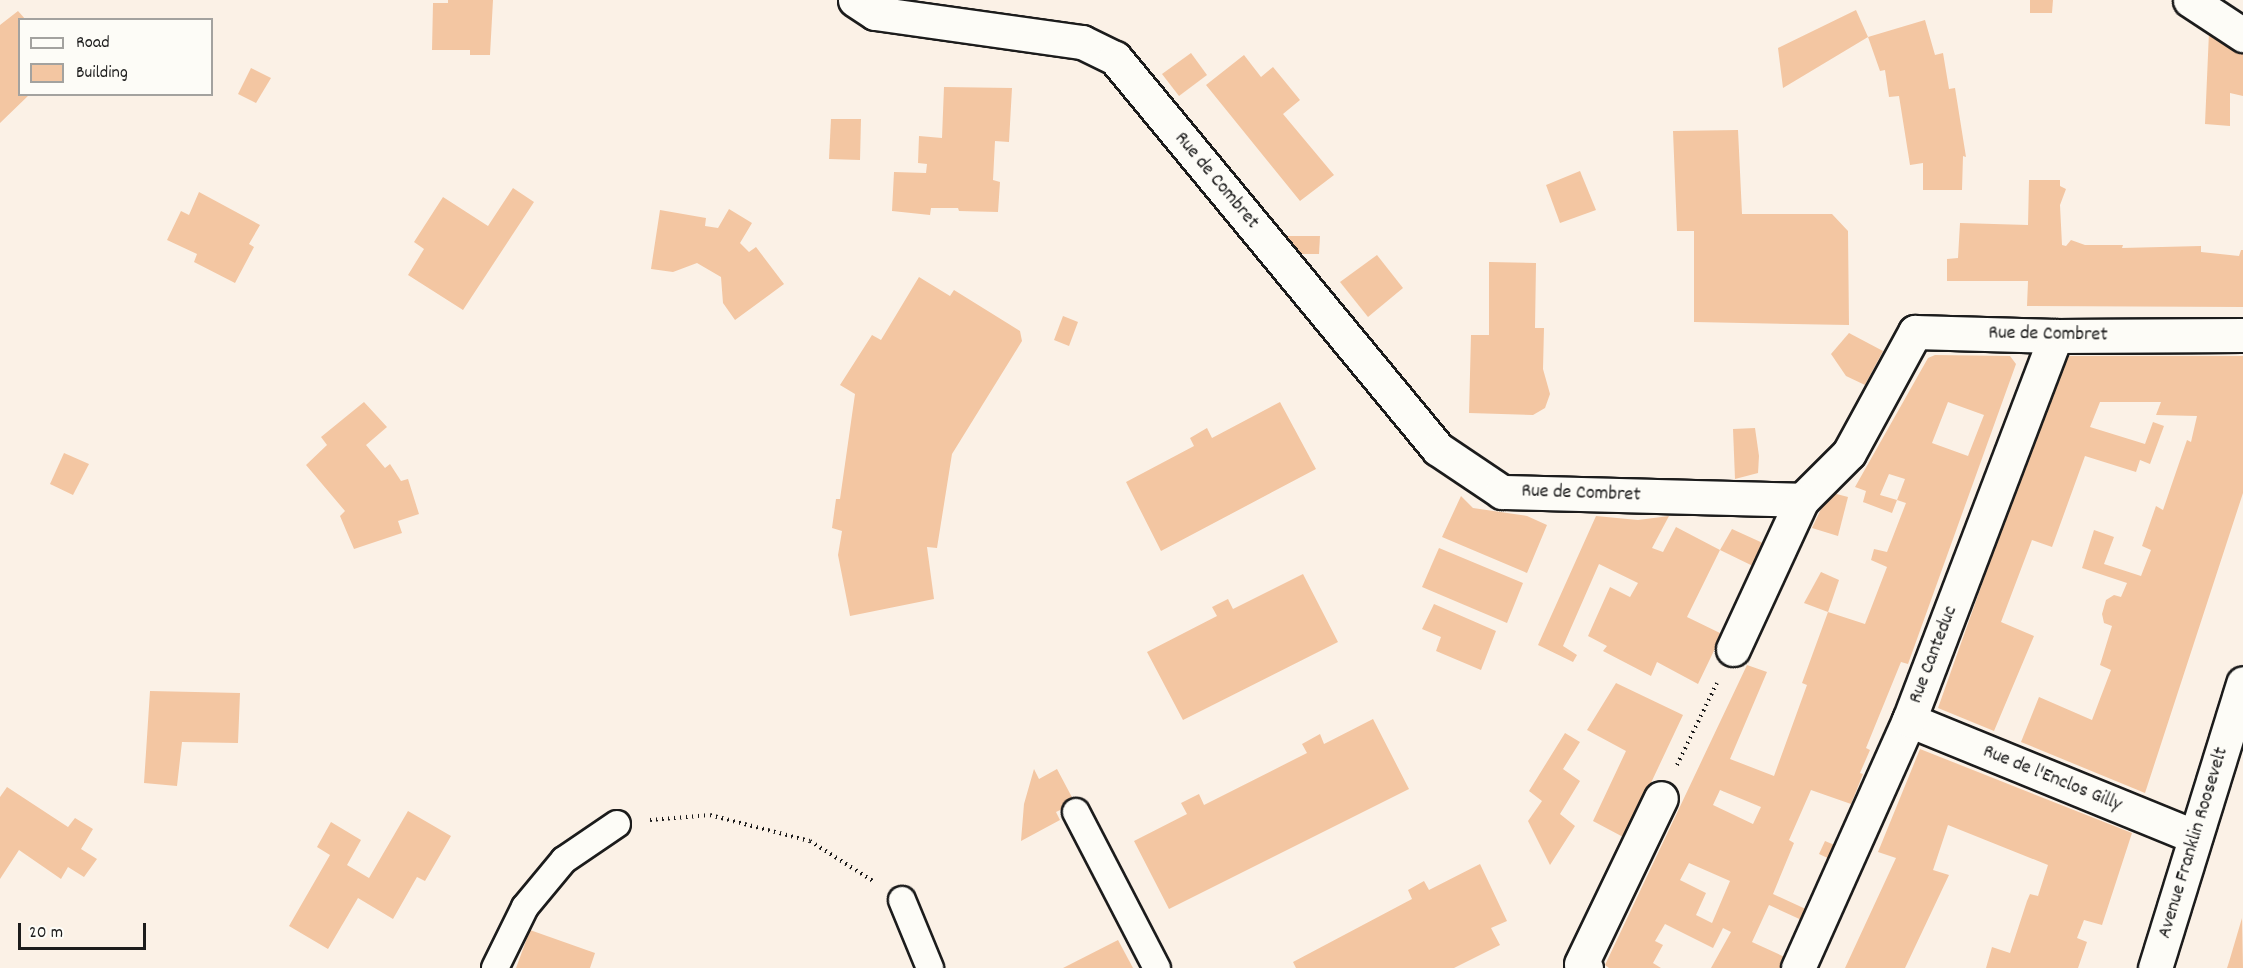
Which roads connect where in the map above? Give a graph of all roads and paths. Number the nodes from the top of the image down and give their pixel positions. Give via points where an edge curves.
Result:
1 (855, 0) edge
2 (2190, 0) edge
3 (2243, 35) edge
4 (2243, 335) edge
5 (2056, 336) junction
6 (1802, 500) junction
7 (1733, 649) joint
8 (2243, 683) edge
9 (1910, 720) junction
10 (1661, 798) joint
11 (1076, 812) dead end
12 (617, 824) joint
13 (2195, 837) junction
14 (902, 900) joint
15 (495, 968) edge
16 (930, 968) edge
17 (1157, 968) edge
18 (1586, 968) edge
19 (1798, 968) edge
20 (2155, 968) edge

1 - 6 street, Rue de Combret via 875,13 1082,42 1114,58 1438,449 1502,492
2 - 3 street
4 - 5 street, Rue de Combret
5 - 6 street, Rue de Combret via 1915,332 1849,453
5 - 9 street, Rue Canteduc
6 - 7 street
7 - 10 path
8 - 13 street, Avenue Franklin Roosevelt
9 - 13 street, Rue de l'Enclos Gilly
9 - 19 street, Rue Canteduc
10 - 18 street via 1581,964
11 - 17 lane
12 - 14 path via 710,815 810,841
12 - 15 lane via 564,860 525,907
13 - 20 street, Avenue Franklin Roosevelt
14 - 16 lane

